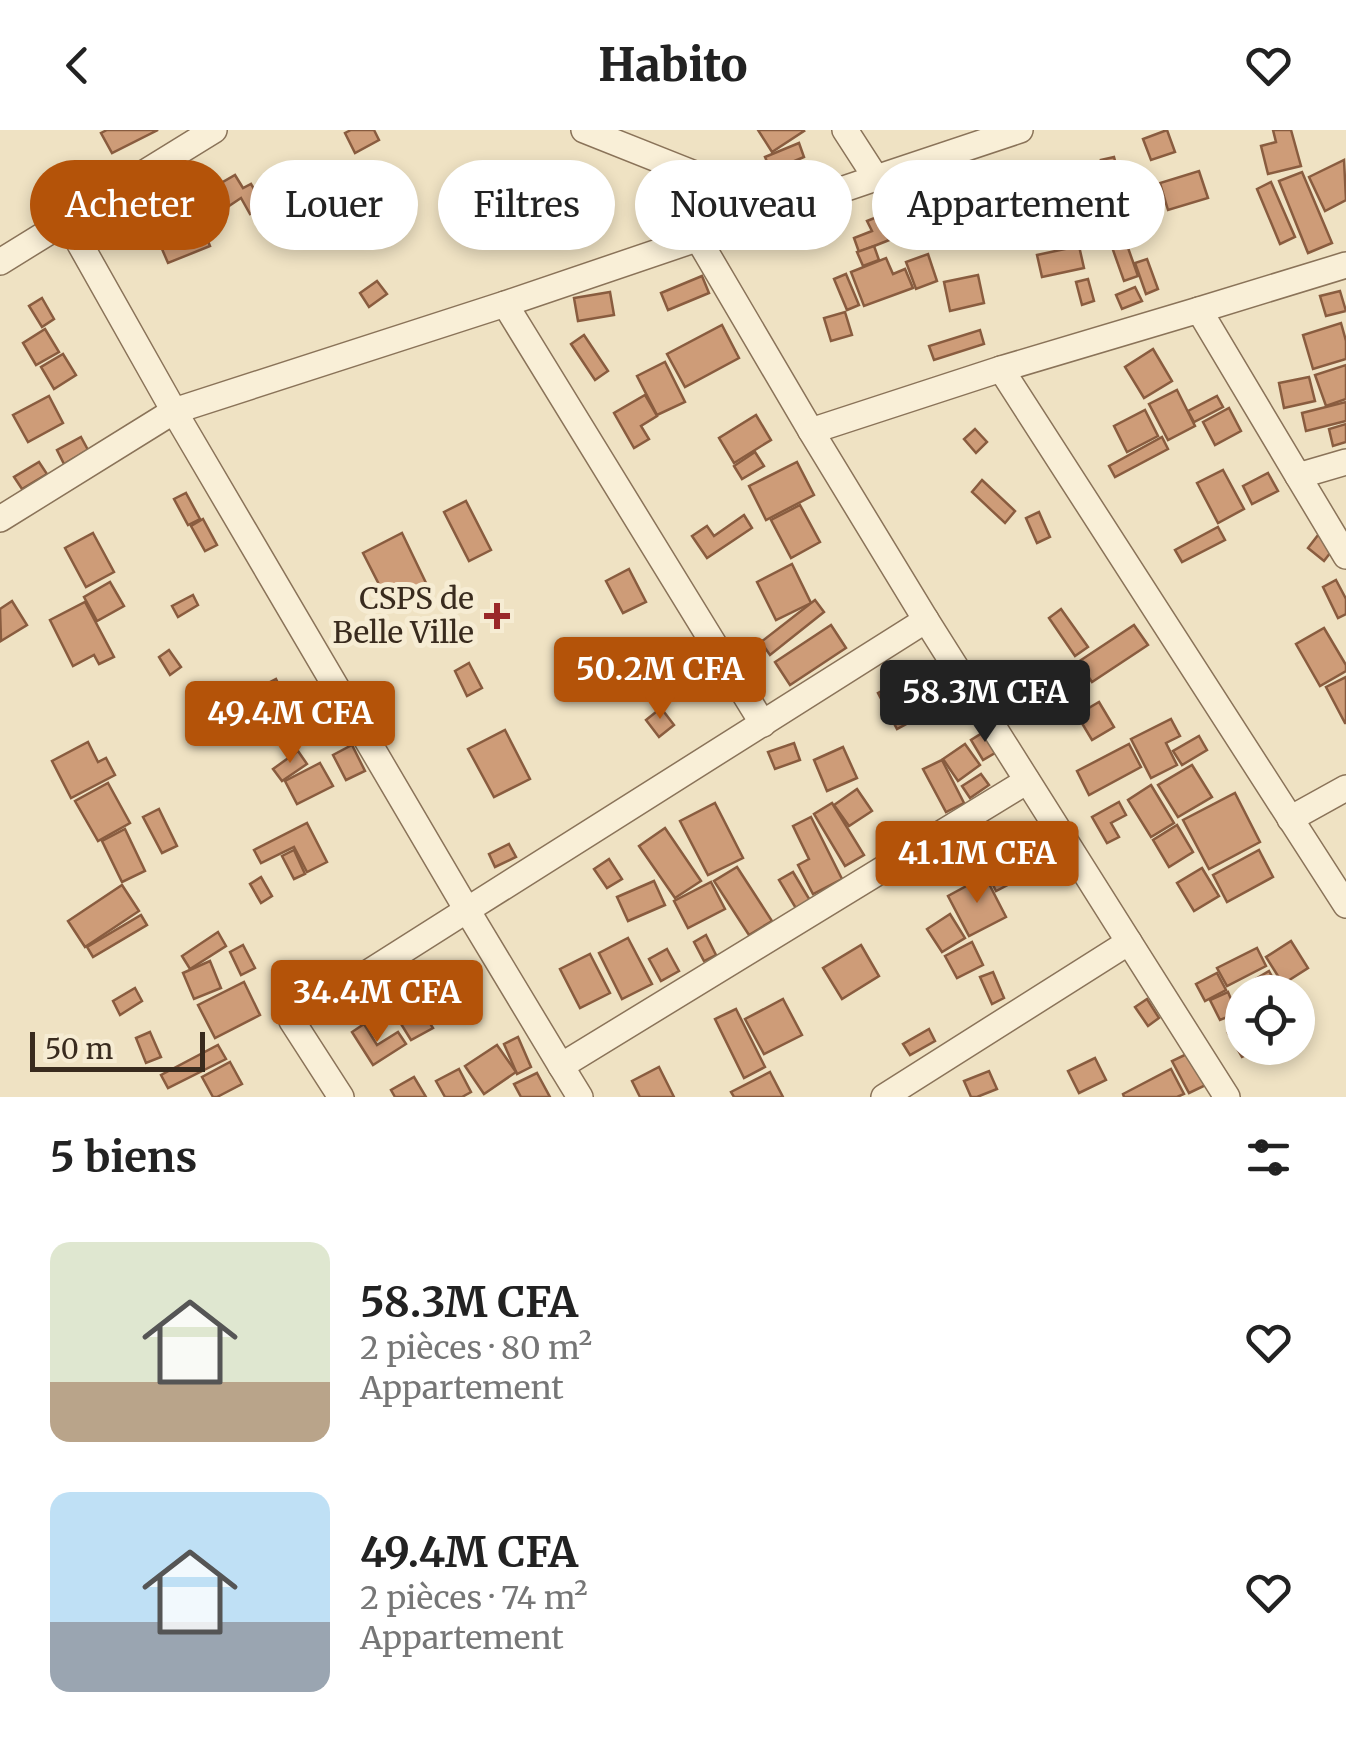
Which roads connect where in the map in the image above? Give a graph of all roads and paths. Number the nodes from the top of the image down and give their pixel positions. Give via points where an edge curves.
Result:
1 (214, 130) edge
2 (584, 130) edge
3 (845, 130) edge
4 (1020, 130) edge
5 (166, 160) edge
6 (659, 160) edge
7 (930, 160) edge
8 (872, 172) edge
9 (30, 244) edge
10 (83, 250) edge
11 (660, 250) edge
12 (705, 250) edge
13 (0, 262) edge
14 (1346, 265) edge
15 (505, 304) junction
16 (1199, 310) junction
17 (1001, 370) junction
18 (174, 411) junction
19 (811, 431) junction
20 (1346, 462) edge
21 (1298, 476) junction
22 (0, 519) edge
23 (1346, 556) edge
24 (926, 620) junction
25 (762, 724) junction
26 (1027, 781) junction
27 (1346, 788) edge
28 (1290, 819) junction
29 (1346, 905) edge
30 (466, 910) junction
31 (1129, 942) junction
32 (561, 1066) junction
33 (341, 1097) edge
34 (580, 1097) edge
35 (884, 1097) edge
36 (1226, 1097) edge

1 - 5 street
2 - 6 street
3 - 8 street
4 - 7 street
9 - 13 street
10 - 18 street
11 - 15 street
12 - 19 street
14 - 16 street
15 - 18 street
15 - 25 street
16 - 17 street
16 - 21 street
17 - 19 street
17 - 28 street
18 - 22 street
18 - 30 street
19 - 24 street
20 - 21 street
21 - 23 street
24 - 25 street
24 - 26 street
25 - 30 street
26 - 31 street
26 - 32 street
27 - 28 street
28 - 29 street
30 - 32 street
30 - 33 street via 292,1021
31 - 35 street
31 - 36 street
32 - 34 street

